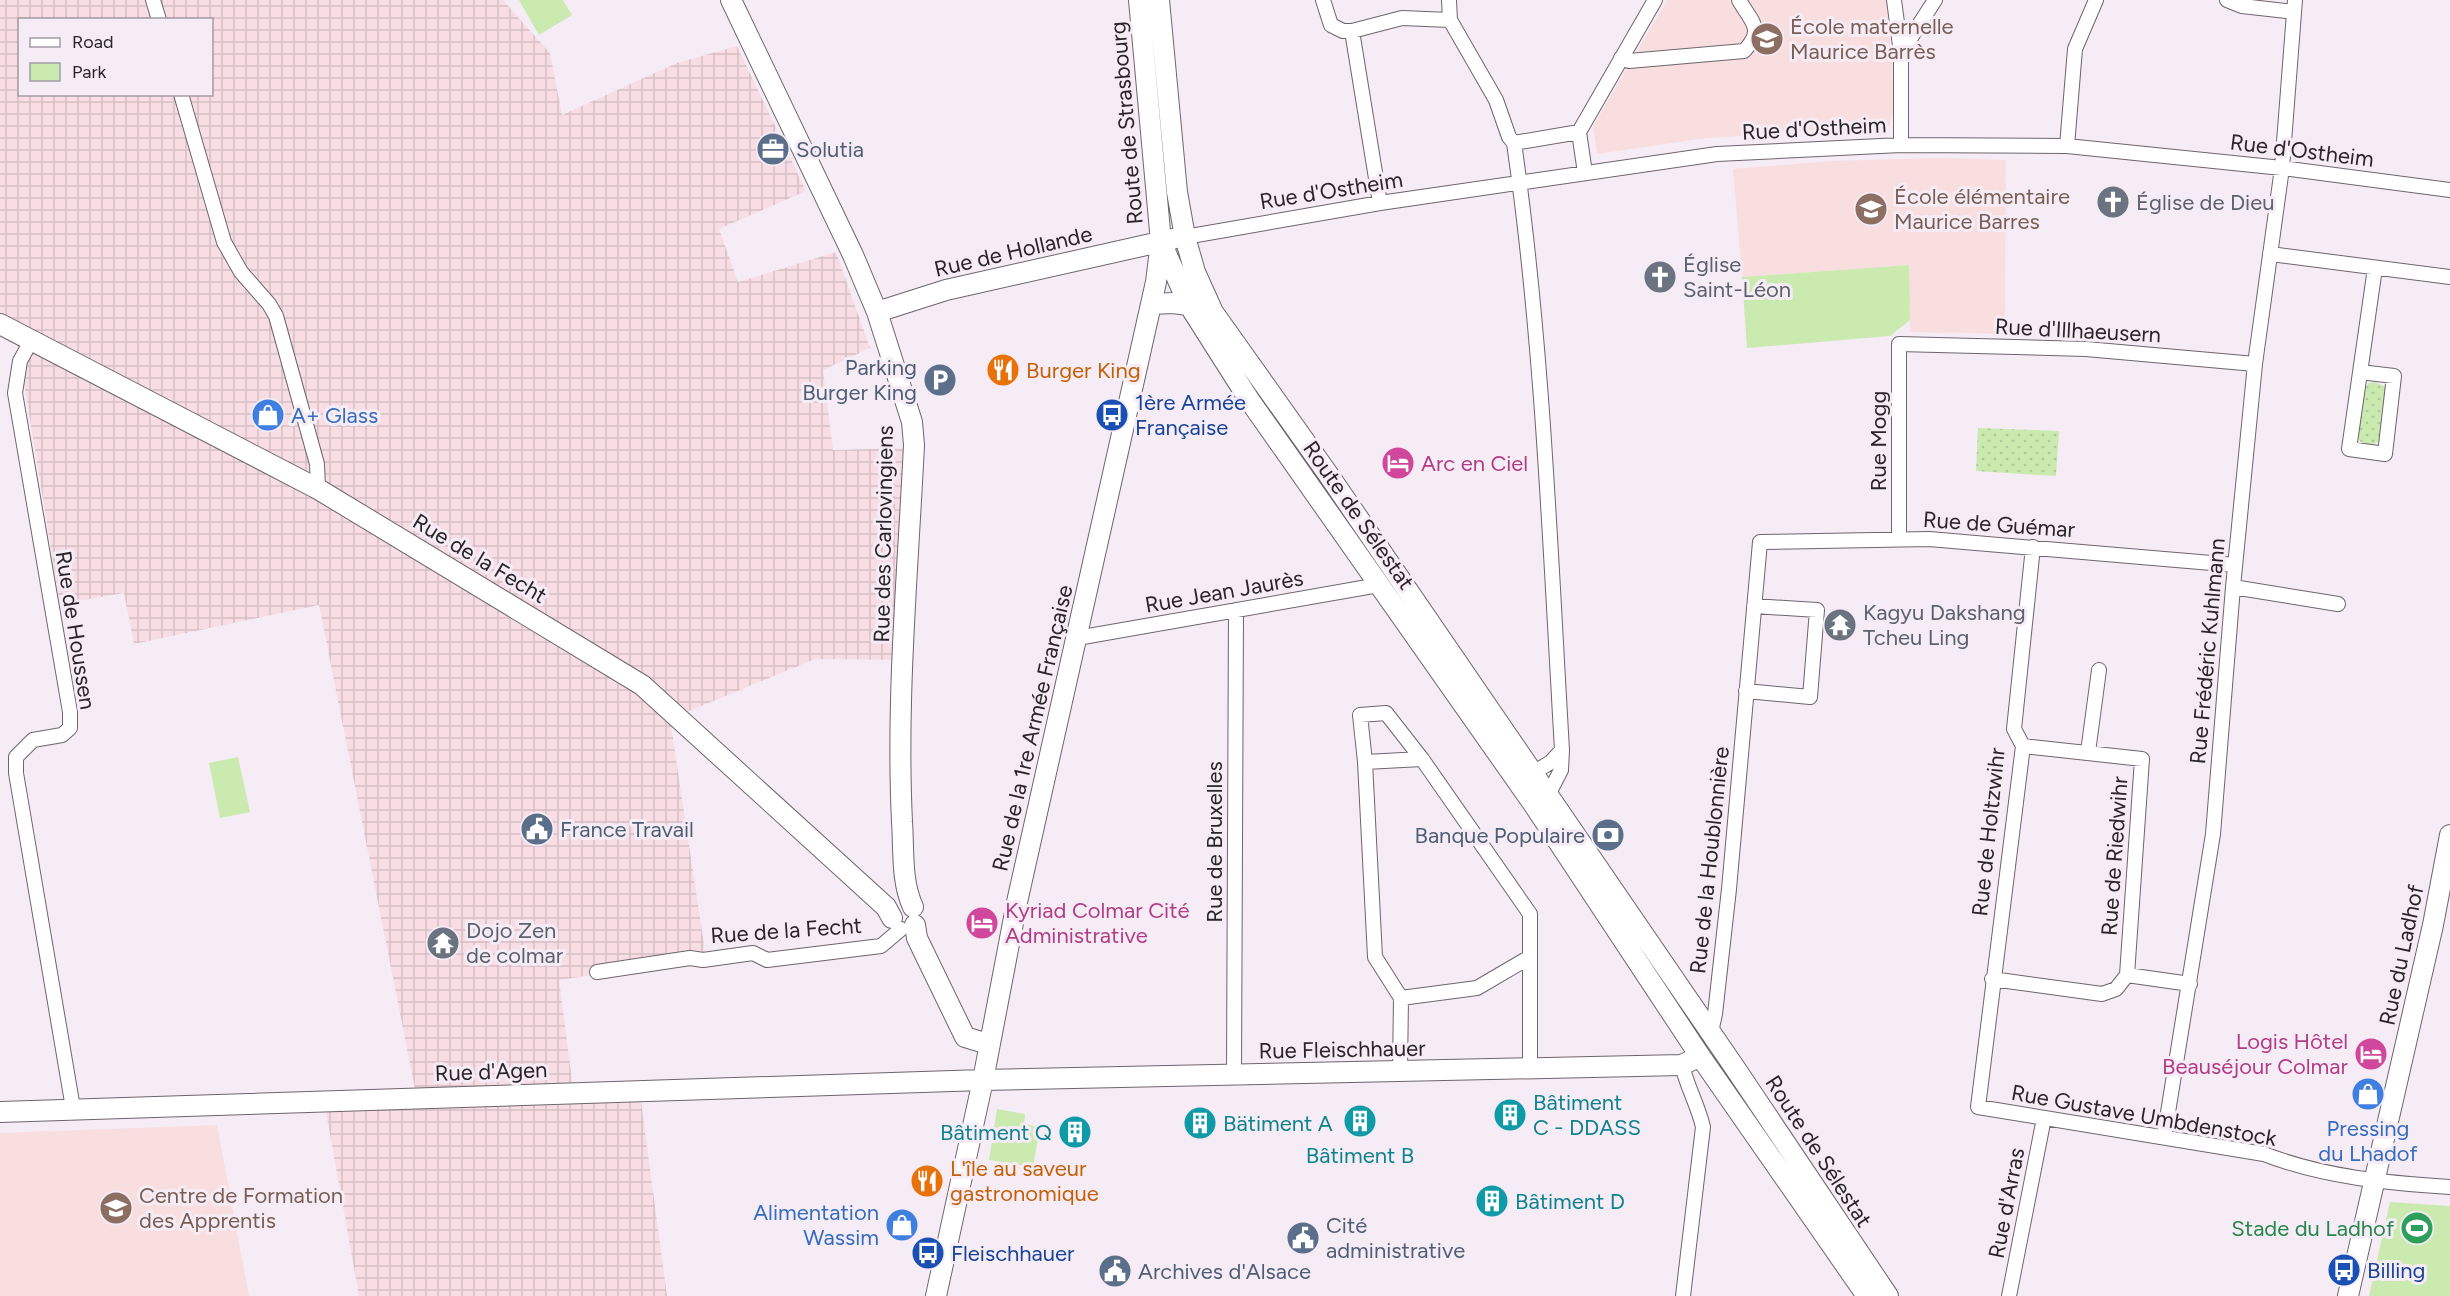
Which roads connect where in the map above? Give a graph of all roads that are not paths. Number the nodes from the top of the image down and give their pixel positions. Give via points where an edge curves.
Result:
1 (153, 0) edge
2 (730, 0) edge
3 (1139, 0) edge
4 (1159, 0) edge
5 (1323, 0) edge
6 (1449, 0) edge
7 (1655, 0) edge
8 (1739, 0) edge
9 (1894, 0) edge
10 (1935, 0) edge
11 (2096, 0) edge
12 (2227, 0) edge
13 (2295, 6) edge
14 (158, 18) edge
15 (1450, 20) junction
16 (1352, 31) junction
17 (1900, 53) junction
18 (1621, 58) junction
19 (182, 96) edge
20 (1579, 132) junction
21 (1514, 143) junction
22 (1901, 145) junction
23 (2067, 146) junction
24 (2282, 168) junction
25 (1585, 173) junction
26 (1520, 183) junction
27 (2450, 190) edge
28 (1380, 203) junction
29 (1185, 237) junction
30 (1161, 242) junction
31 (2270, 254) junction
32 (2376, 268) junction
33 (2450, 277) edge
34 (1151, 304) junction
35 (1190, 305) junction
36 (877, 312) junction
37 (0, 324) edge
38 (32, 341) junction
39 (1899, 344) joint
40 (2255, 364) junction
41 (2360, 372) junction
42 (318, 489) junction
43 (1899, 538) junction
44 (1760, 542) joint
45 (2033, 547) junction
46 (2235, 565) junction
47 (1379, 585) junction
48 (2233, 587) junction
49 (2338, 604) dead end
50 (1754, 606) junction
51 (1236, 610) junction
52 (1077, 638) junction
53 (2099, 670) dead end
54 (1746, 691) junction
55 (2023, 746) junction
56 (1562, 750) junction
57 (2088, 752) junction
58 (1422, 759) junction
59 (1365, 762) junction
60 (1533, 773) junction
61 (1541, 800) junction
62 (2450, 835) edge
63 (903, 916) junction
64 (1530, 957) junction
65 (597, 972) dead end
66 (2127, 975) junction
67 (1992, 979) junction
68 (2190, 984) junction
69 (1401, 998) junction
70 (1711, 1032) junction
71 (988, 1044) junction
72 (1700, 1056) junction
73 (1682, 1065) junction
74 (1530, 1069) junction
75 (1400, 1071) junction
76 (1234, 1075) junction
77 (983, 1080) junction
78 (1978, 1107) joint
79 (73, 1108) junction
80 (0, 1112) edge
81 (2044, 1118) junction
82 (2164, 1137) junction
83 (2373, 1180) junction
84 (2450, 1187) edge
85 (936, 1296) edge
86 (1683, 1296) edge
87 (1868, 1296) edge
88 (1888, 1296) edge
89 (2009, 1296) edge
90 (2348, 1296) edge

1 - 14 street
2 - 36 main road, Rue des Carlovingiens
3 - 30 main road, Route de Strasbourg
4 - 29 main road, Route de Strasbourg via 1177,192
5 - 16 street via 1331,25
6 - 15 street
7 - 18 street
8 - 18 street via 1756,28 1754,40 1744,51 1629,61
9 - 17 street
10 - 17 street
11 - 23 street via 2075,48
12 - 13 street via 2242,6
13 - 24 street, Rue Frédéric Kuhlmann
15 - 16 street via 1402,18
15 - 21 street via 1496,100
16 - 28 street
17 - 22 street
18 - 20 street
19 - 42 street via 224,242 276,316 316,464
20 - 21 street
20 - 25 street
21 - 26 street
22 - 23 street, Rue d'Ostheim
22 - 25 street, Rue d'Ostheim via 1717,154
23 - 24 street, Rue d'Ostheim
24 - 27 street, Rue d'Ostheim
24 - 31 street, Rue Frédéric Kuhlmann
25 - 26 street, Rue d'Ostheim
26 - 28 street, Rue d'Ostheim
26 - 56 street via 1545,454
28 - 29 street, Rue d'Ostheim
29 - 30 main road, Rue de Hollande
29 - 60 main road, Route de Sélestat via 1213,312
30 - 34 main road, Rue de la 1re Armée Française
30 - 35 main road, Route de Sélestat
30 - 36 main road, Rue de Hollande via 946,290
31 - 32 street
31 - 40 street, Rue Frédéric Kuhlmann
32 - 33 street
32 - 41 street
34 - 35 main road
34 - 52 main road, Rue de la 1re Armée Française
35 - 47 main road, Route de Sélestat via 1250,401
36 - 63 main road, Rue des Carlovingiens via 912,422 914,445 902,710
37 - 38 main road, Rue de la Fecht
38 - 42 main road, Rue de la Fecht
38 - 79 street, Rue de Houssen via 20,361 15,393 70,728 62,735 33,740 16,757 16,773
39 - 40 street, Rue d'Illhaeusern via 2078,348
39 - 43 street, Rue Mogg
40 - 46 street, Rue Frédéric Kuhlmann
41 - 41 street via 2349,449 2385,454 2394,376
42 - 63 main road, Rue de la Fecht via 642,685
43 - 44 street, Rue de Guémar
43 - 45 street, Rue de Guémar
44 - 50 street, Rue de la Houblonnière
45 - 46 street, Rue de Guémar
45 - 55 street, Rue de Holtzwihr via 2014,729
46 - 48 street, Rue Frédéric Kuhlmann
47 - 51 street, Rue Jean Jaurès
47 - 61 main road, Route de Sélestat
48 - 49 street
48 - 68 street, Rue Frédéric Kuhlmann via 2213,834
50 - 54 street, Rue de la Houblonnière
50 - 54 street via 1817,610 1810,697
51 - 52 street, Rue Jean Jaurès
51 - 76 street, Rue de Bruxelles
52 - 71 main road, Rue de la 1re Armée Française
53 - 57 street, Rue de Riedwihr
54 - 70 street, Rue de la Houblonnière via 1729,889
55 - 57 street, Rue de Riedwihr
55 - 67 street, Rue de Holtzwihr
56 - 60 street
56 - 61 street via 1561,770
57 - 66 street, Rue de Riedwihr via 2142,759
58 - 59 street
58 - 59 street via 1386,713 1360,715
58 - 64 street via 1530,914
59 - 69 street via 1375,957
60 - 61 main road, Route de Sélestat
61 - 70 main road, Route de Sélestat
61 - 72 main road, Route de Sélestat
62 - 83 main road, Rue du Ladhof via 2433,925
63 - 65 street, Rue de la Fecht via 880,946 767,960 753,953 703,960 690,958
63 - 71 main road, Rue de la Fecht via 965,1037
64 - 69 street via 1477,988
64 - 74 street
66 - 67 street via 2116,989 2102,994
66 - 68 street
67 - 78 street, Rue de Holtzwihr
68 - 82 street, Rue Frédéric Kuhlmann
69 - 75 street
70 - 72 main road
70 - 88 main road, Route de Sélestat
71 - 77 main road, Rue de la 1re Armée Française
72 - 73 main road, Rue Fleischhauer
72 - 87 main road, Route de Sélestat
73 - 74 main road, Rue Fleischhauer
73 - 86 street via 1702,1127
74 - 75 main road, Rue Fleischhauer
75 - 76 main road, Rue Fleischhauer
76 - 77 main road, Rue Fleischhauer
77 - 79 main road, Rue d'Agen
77 - 85 main road, Rue de la 1re Armée Française
78 - 81 street, Rue Gustave Umbdenstock
79 - 80 main road, Rue d'Agen
81 - 82 street, Rue Gustave Umbdenstock
81 - 89 street, Rue d'Arras
82 - 83 street, Rue Gustave Umbdenstock via 2264,1154 2293,1165
83 - 84 street, Rue Gustave Umbdenstock
83 - 90 main road, Rue du Ladhof

